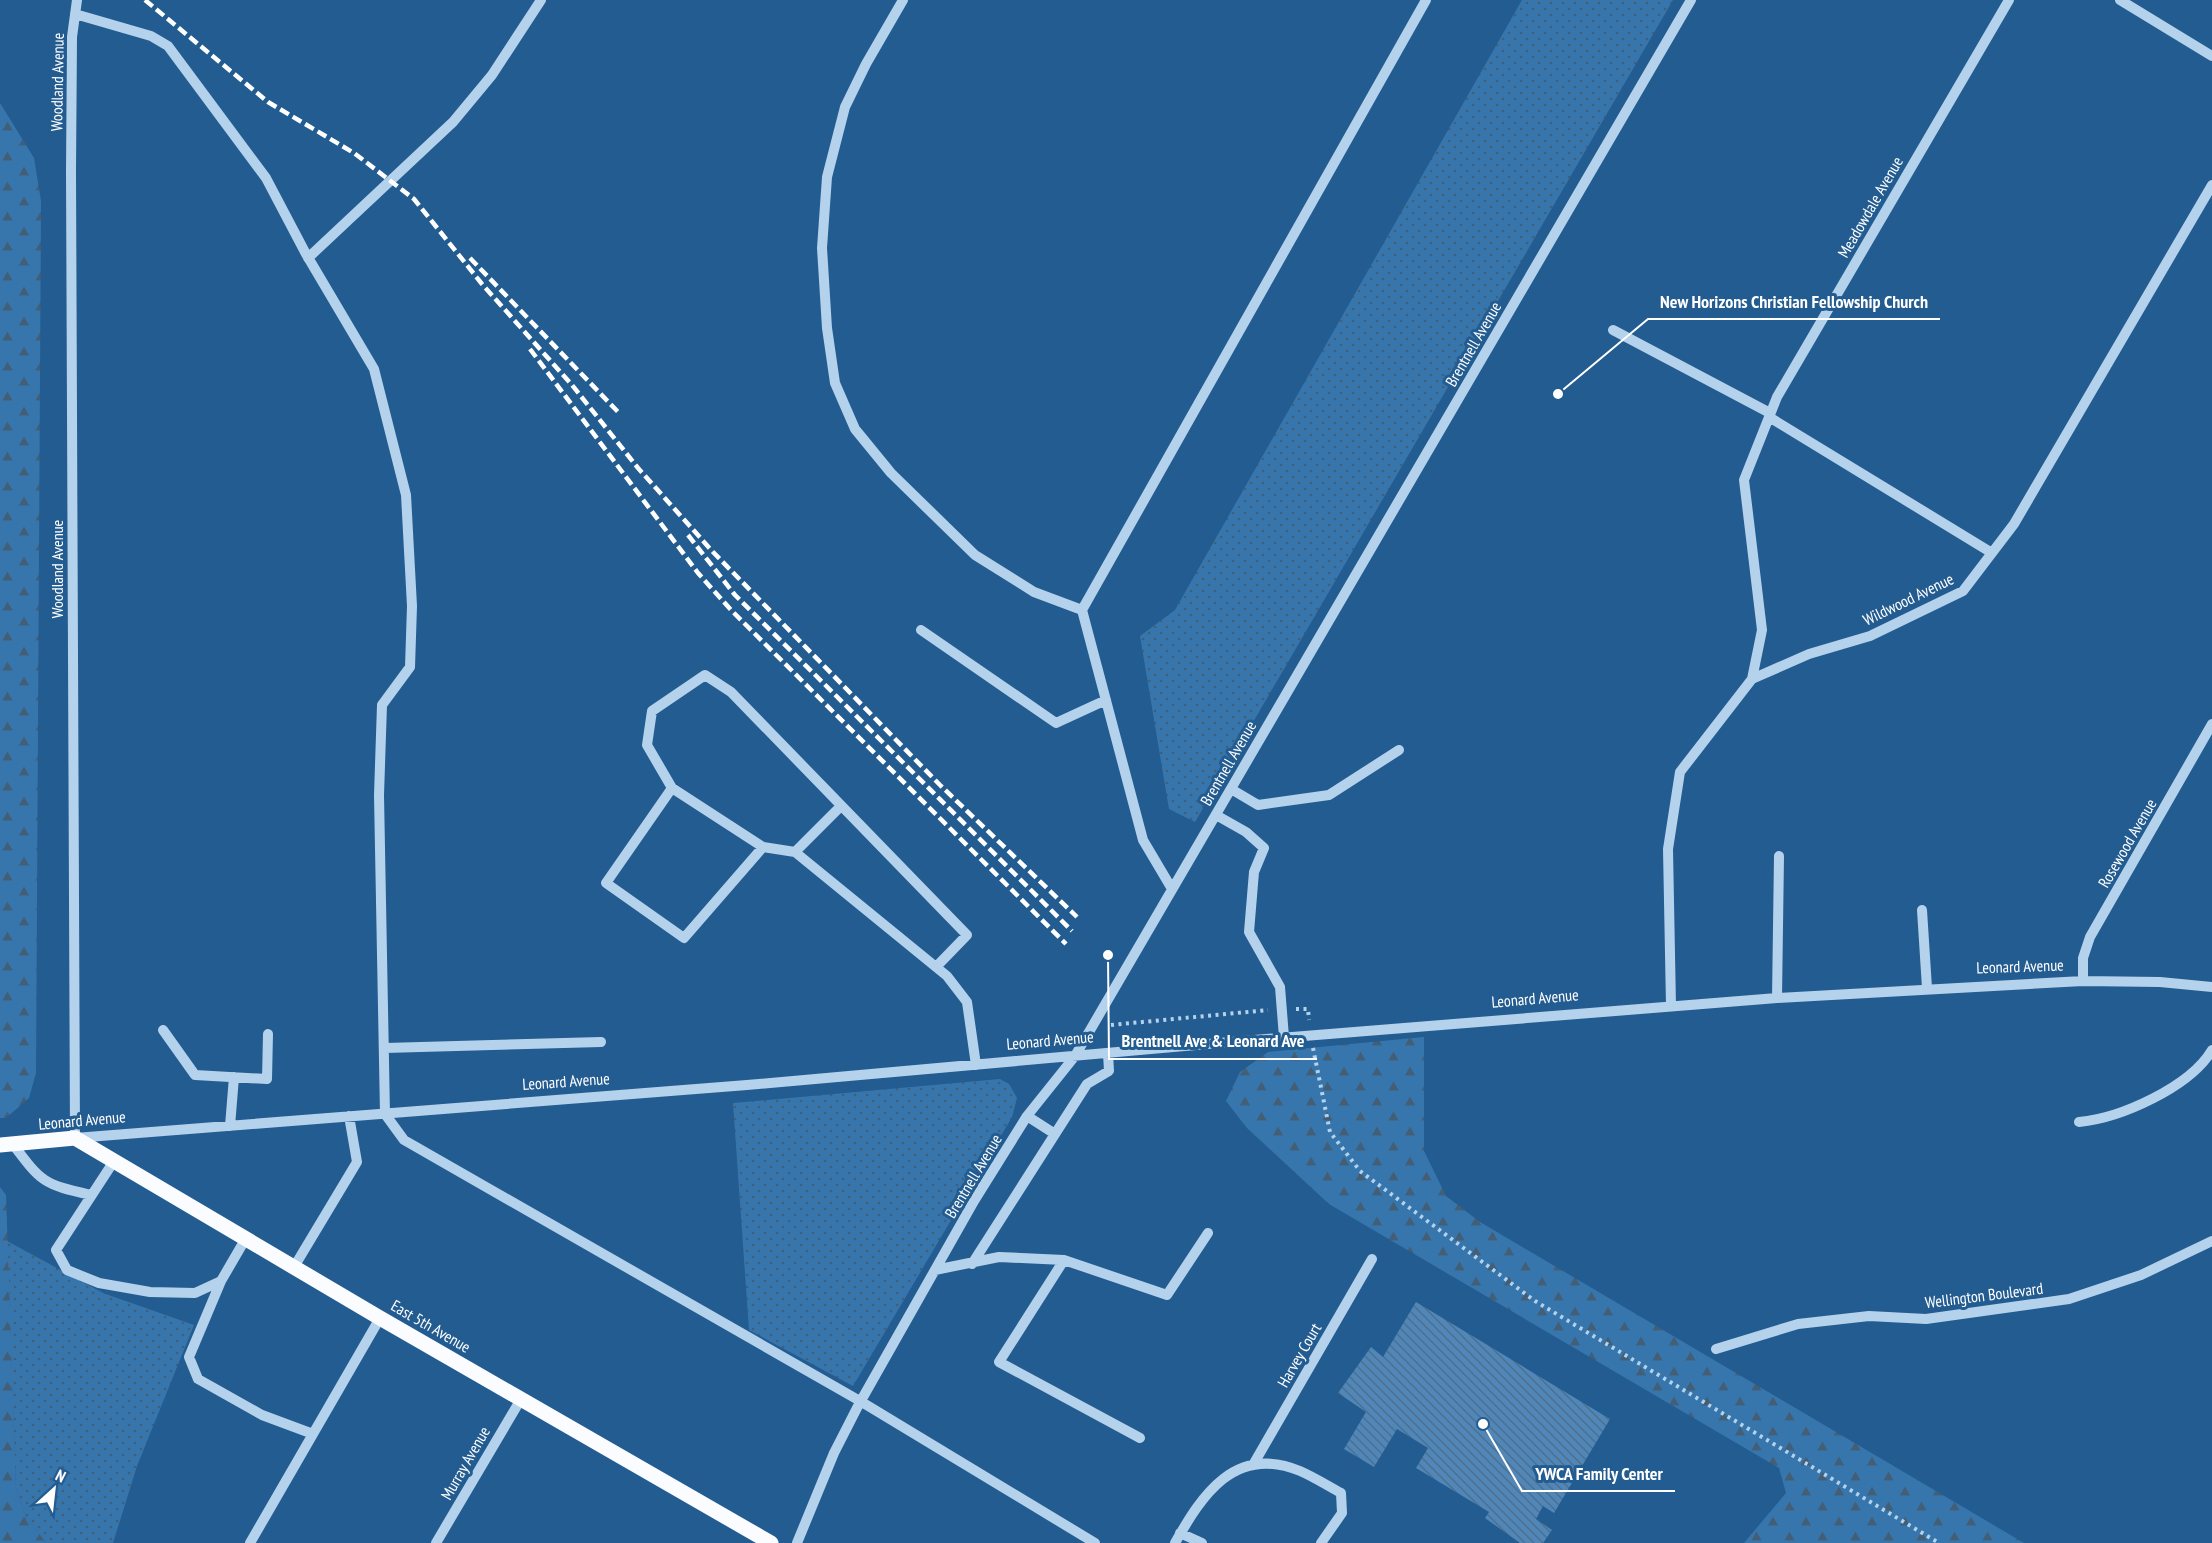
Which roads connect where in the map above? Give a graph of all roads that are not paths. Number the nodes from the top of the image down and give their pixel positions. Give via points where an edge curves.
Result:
1 (77, 0) edge
2 (541, 0) edge
3 (903, 0) edge
4 (1426, 0) edge
5 (1691, 0) edge
6 (2009, 0) edge
7 (2120, 0) edge
8 (75, 14) junction
9 (2212, 56) edge
10 (2212, 185) edge
11 (308, 258) junction
12 (1613, 330) dead end
13 (1769, 415) junction
14 (1992, 553) junction
15 (1082, 610) junction
16 (921, 630) dead end
17 (1752, 679) junction
18 (1106, 700) junction
19 (2212, 724) edge
20 (1399, 750) dead end
21 (672, 788) junction
22 (1231, 789) junction
23 (841, 806) junction
24 (1216, 815) junction
25 (763, 847) junction
26 (795, 852) junction
27 (1779, 856) dead end
28 (1172, 889) junction
29 (1922, 910) dead end
30 (936, 967) junction
31 (2083, 981) junction
32 (2212, 987) edge
33 (1927, 988) junction
34 (1777, 998) junction
35 (1671, 1006) junction
36 (163, 1030) dead end
37 (268, 1034) dead end
38 (1284, 1037) junction
39 (600, 1042) dead end
40 (385, 1048) junction
41 (2212, 1050) edge
42 (1108, 1053) junction
43 (1075, 1056) junction
44 (976, 1065) junction
45 (234, 1077) junction
46 (385, 1114) junction
47 (349, 1116) junction
48 (1027, 1116) junction
49 (2079, 1122) dead end
50 (230, 1126) junction
51 (1054, 1134) junction
52 (75, 1138) junction
53 (6, 1144) edge
54 (114, 1161) junction
55 (91, 1195) junction
56 (1208, 1233) dead end
57 (246, 1238) junction
58 (2212, 1241) edge
59 (1372, 1259) dead end
60 (1064, 1260) junction
61 (972, 1264) junction
62 (294, 1267) junction
63 (935, 1270) junction
64 (221, 1281) junction
65 (380, 1318) junction
66 (1716, 1348) dead end
67 (521, 1399) junction
68 (860, 1401) junction
69 (313, 1434) junction
70 (1140, 1438) dead end
71 (1253, 1465) junction
72 (1180, 1533) junction
73 (250, 1543) edge
74 (436, 1543) edge
75 (771, 1543) edge
76 (797, 1543) edge
77 (1095, 1543) edge
78 (1174, 1543) edge
79 (1202, 1543) edge
80 (1320, 1543) edge

1 - 8 street, Woodland Avenue
2 - 11 street via 492,75 453,122
3 - 15 street via 845,107 827,177 822,248 835,383 855,429 891,473 975,555 1034,592
4 - 15 street
5 - 22 street, Brentnell Avenue
6 - 13 street, Meadowdale Avenue
7 - 9 street
8 - 11 street via 151,36 168,46 266,178
8 - 52 street, Woodland Avenue via 71,171
10 - 14 street, Wildwood Avenue via 2014,524
11 - 40 street via 374,369 406,495 412,606 410,667 382,705 381,717
12 - 13 street
13 - 14 street
13 - 17 street, Meadowdale Avenue via 1744,480 1762,630
14 - 17 street, Wildwood Avenue via 1963,591 1870,636 1809,654
15 - 18 street
16 - 18 street via 1056,723
17 - 35 street, Wildwood Avenue via 1680,772 1668,849
18 - 28 street via 1143,840
19 - 31 street, Rosewood Avenue via 2090,937 2083,958
20 - 22 street via 1329,795 1258,805
21 - 23 street via 647,745 652,711 705,675 731,692
21 - 25 street
21 - 25 street via 606,884 684,939
22 - 24 street, Brentnell Avenue
23 - 26 street
23 - 30 street via 967,935
24 - 28 street, Brentnell Avenue
24 - 38 street via 1264,848 1254,873 1249,932 1280,987
25 - 26 street
26 - 30 street
27 - 34 street
28 - 43 street, Brentnell Avenue
29 - 33 street
30 - 44 street via 967,1002
31 - 32 street, Leonard Avenue
31 - 33 street, Leonard Avenue
33 - 34 street, Leonard Avenue
34 - 35 street, Leonard Avenue
35 - 38 street, Leonard Avenue
36 - 45 street via 195,1075
37 - 45 street via 267,1079
38 - 42 street, Leonard Avenue
39 - 40 street
40 - 46 street
41 - 49 street via 2187,1079 2164,1093 2105,1118
42 - 43 street, Leonard Avenue
42 - 51 street via 1109,1071 1087,1084
43 - 44 street, Leonard Avenue
43 - 48 street, Brentnell Avenue
44 - 46 street, Leonard Avenue
45 - 50 street
46 - 47 street, Leonard Avenue
46 - 68 street via 404,1140
47 - 50 street, Leonard Avenue
47 - 62 street via 357,1162
48 - 51 street
48 - 63 street, Brentnell Avenue
50 - 52 street, Leonard Avenue
51 - 61 street
52 - 53 main road, Leonard Avenue
52 - 54 main road, East 5th Avenue
53 - 55 street via 37,1176 55,1186
54 - 55 street
54 - 57 main road, East 5th Avenue
55 - 64 street via 56,1250 67,1270 99,1283 150,1292 195,1293
56 - 60 street via 1167,1295
57 - 62 main road, East 5th Avenue
57 - 64 street
58 - 66 street, Wellington Boulevard via 2141,1275 2069,1299 1926,1319 1869,1316 1798,1324
59 - 71 street, Harvey Court
60 - 61 street via 999,1257
60 - 70 street via 999,1362
61 - 63 street
62 - 65 main road, East 5th Avenue
63 - 68 street, Brentnell Avenue
64 - 69 street via 189,1357 198,1379 262,1415
65 - 67 main road, East 5th Avenue
65 - 69 street
67 - 74 street, Murray Avenue
67 - 75 main road, East 5th Avenue
68 - 76 street, Brentnell Avenue
68 - 77 street
69 - 73 street
71 - 72 street via 1221,1479 1197,1503
71 - 80 street via 1299,1471 1341,1493 1342,1513
72 - 78 street
72 - 79 street

